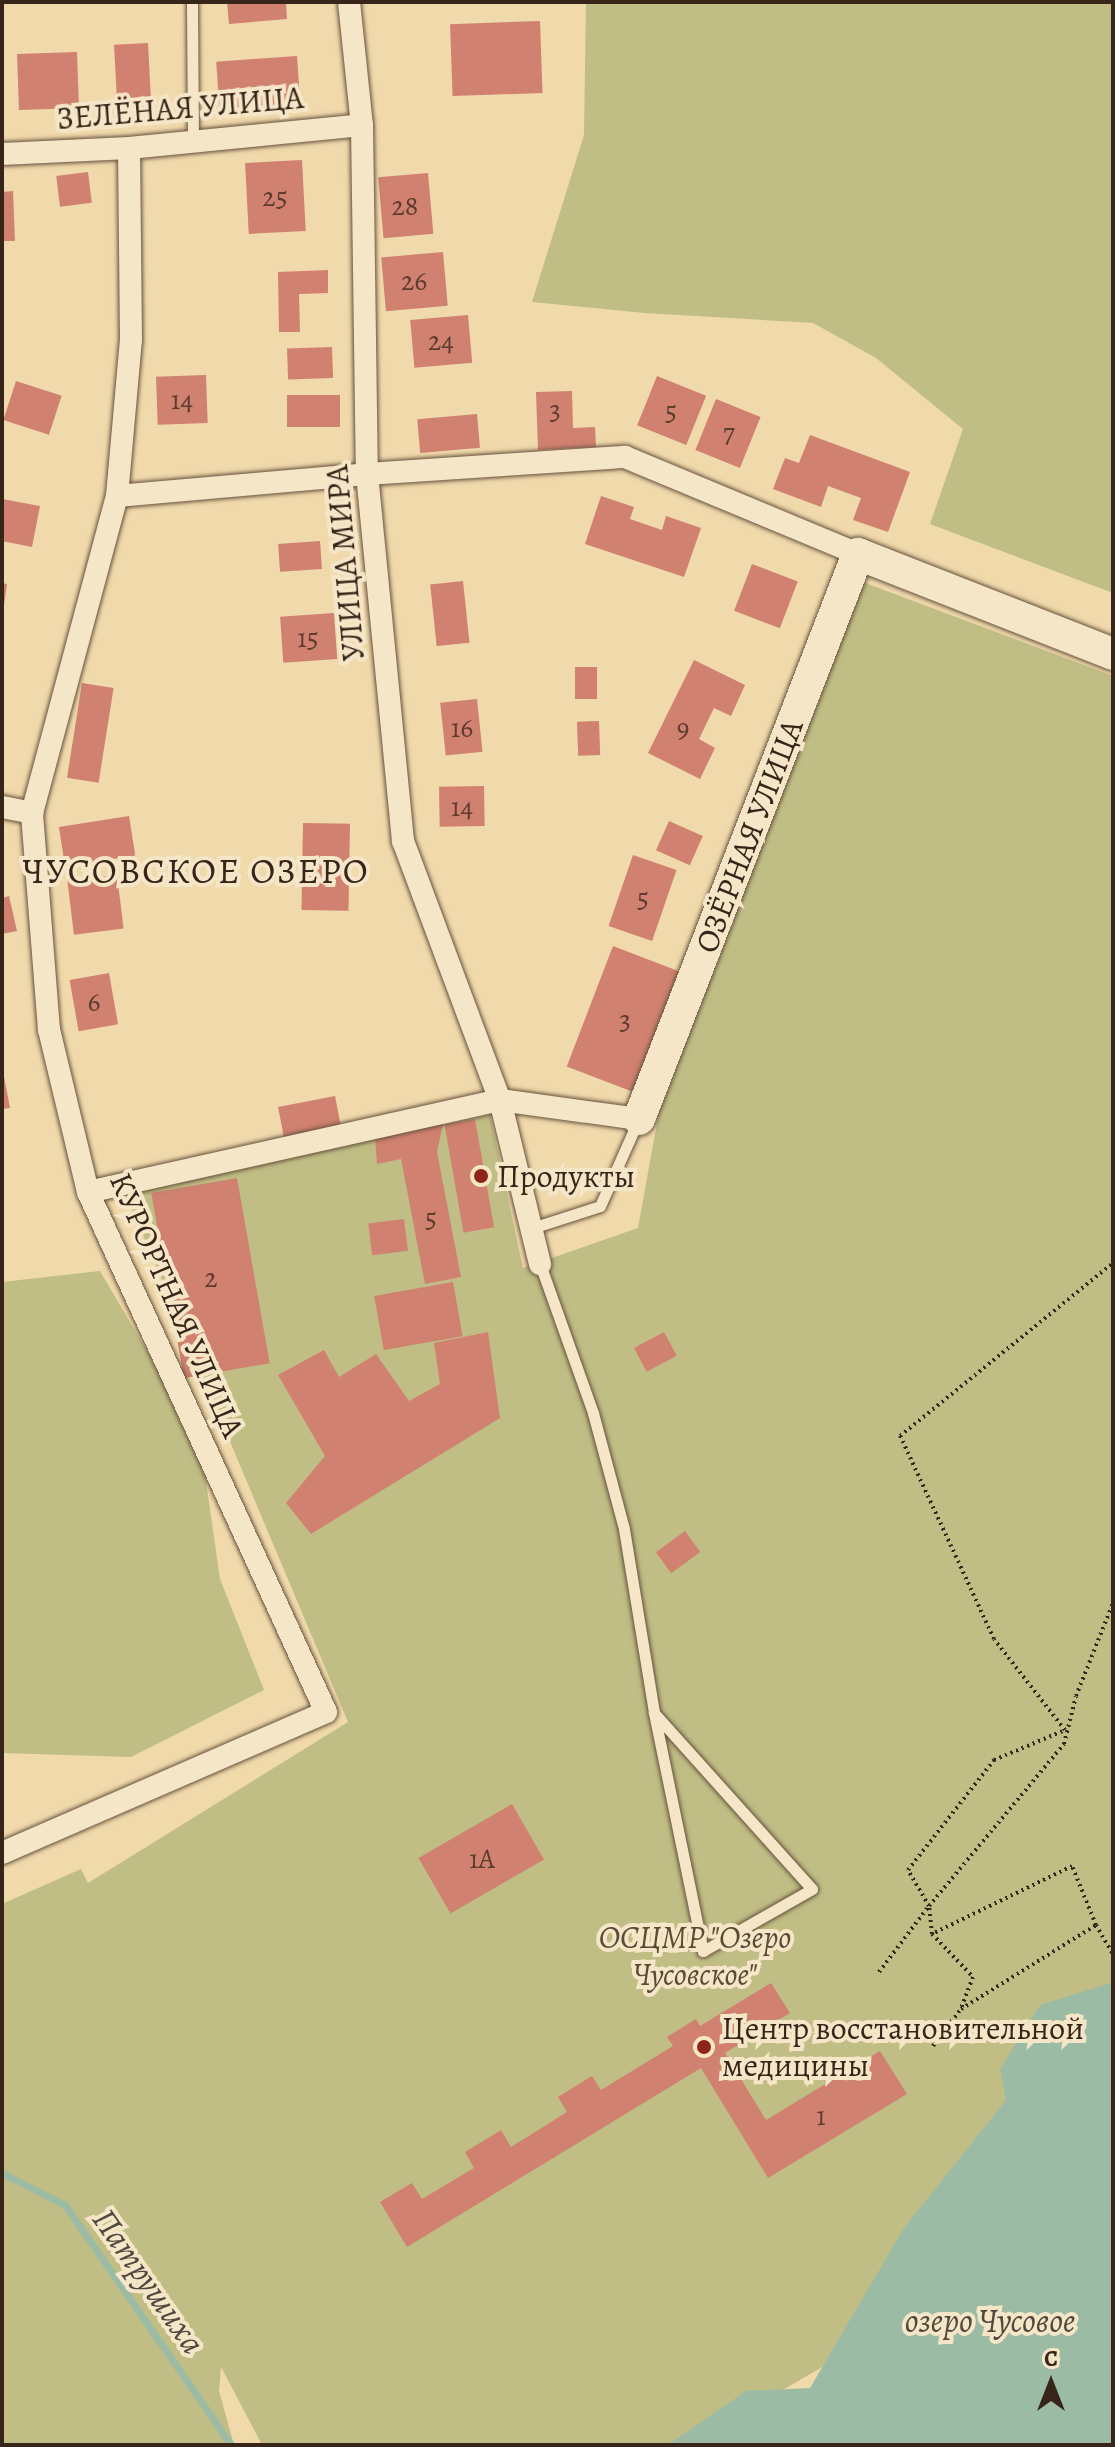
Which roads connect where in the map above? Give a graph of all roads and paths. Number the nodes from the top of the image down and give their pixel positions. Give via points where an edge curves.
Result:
1 (192, 2) edge
2 (349, 2) edge
3 (362, 125) junction
4 (193, 141) junction
5 (129, 148) junction
6 (2, 154) edge
7 (367, 474) junction
8 (117, 496) junction
9 (858, 554) junction
10 (1113, 654) edge
11 (2, 807) edge
12 (32, 813) junction
13 (500, 1100) junction
14 (639, 1119) junction
15 (88, 1192) junction
16 (532, 1228) junction
17 (1113, 1263) edge
18 (540, 1264) joint
19 (1113, 1603) edge
20 (654, 1713) junction
21 (1065, 1730) junction
22 (2, 1853) edge
23 (929, 1906) junction
24 (1096, 1925) junction
25 (932, 1934) junction
26 (1113, 1954) edge
27 (879, 1972) dead end
28 (961, 2009) junction
29 (933, 2046) dead end

1 - 4 lane
2 - 3 street, УЛИЦА МИРА
3 - 4 street, ЗЕЛЁНАЯ УЛИЦА
3 - 7 street, УЛИЦА МИРА
4 - 5 street, ЗЕЛЁНАЯ УЛИЦА
5 - 6 street, ЗЕЛЁНАЯ УЛИЦА
5 - 8 street, КУРОРТНАЯ УЛИЦА via 131,340
7 - 8 street
7 - 9 street via 625,457
7 - 13 street, УЛИЦА МИРА via 403,841
8 - 12 street, КУРОРТНАЯ УЛИЦА
9 - 10 street
9 - 14 street, ОЗЁРНАЯ УЛИЦА
11 - 12 street
12 - 15 street, КУРОРТНАЯ УЛИЦА via 49,1030
13 - 14 street
13 - 15 street
13 - 16 street, УЛИЦА МИРА
14 - 16 lane via 600,1206
15 - 22 street, КУРОРТНАЯ УЛИЦА via 326,1712
16 - 18 street, УЛИЦА МИРА
17 - 21 path via 900,1436 994,1639
18 - 20 lane via 593,1413 624,1529
19 - 21 path
20 - 20 lane via 812,1889 703,1951 694,1906
21 - 23 path via 1064,1744
21 - 23 path via 994,1760 925,1845 908,1870
23 - 25 path
23 - 27 path
24 - 25 path via 1072,1866
24 - 26 path
24 - 28 path
25 - 28 path via 973,1977
28 - 29 path

